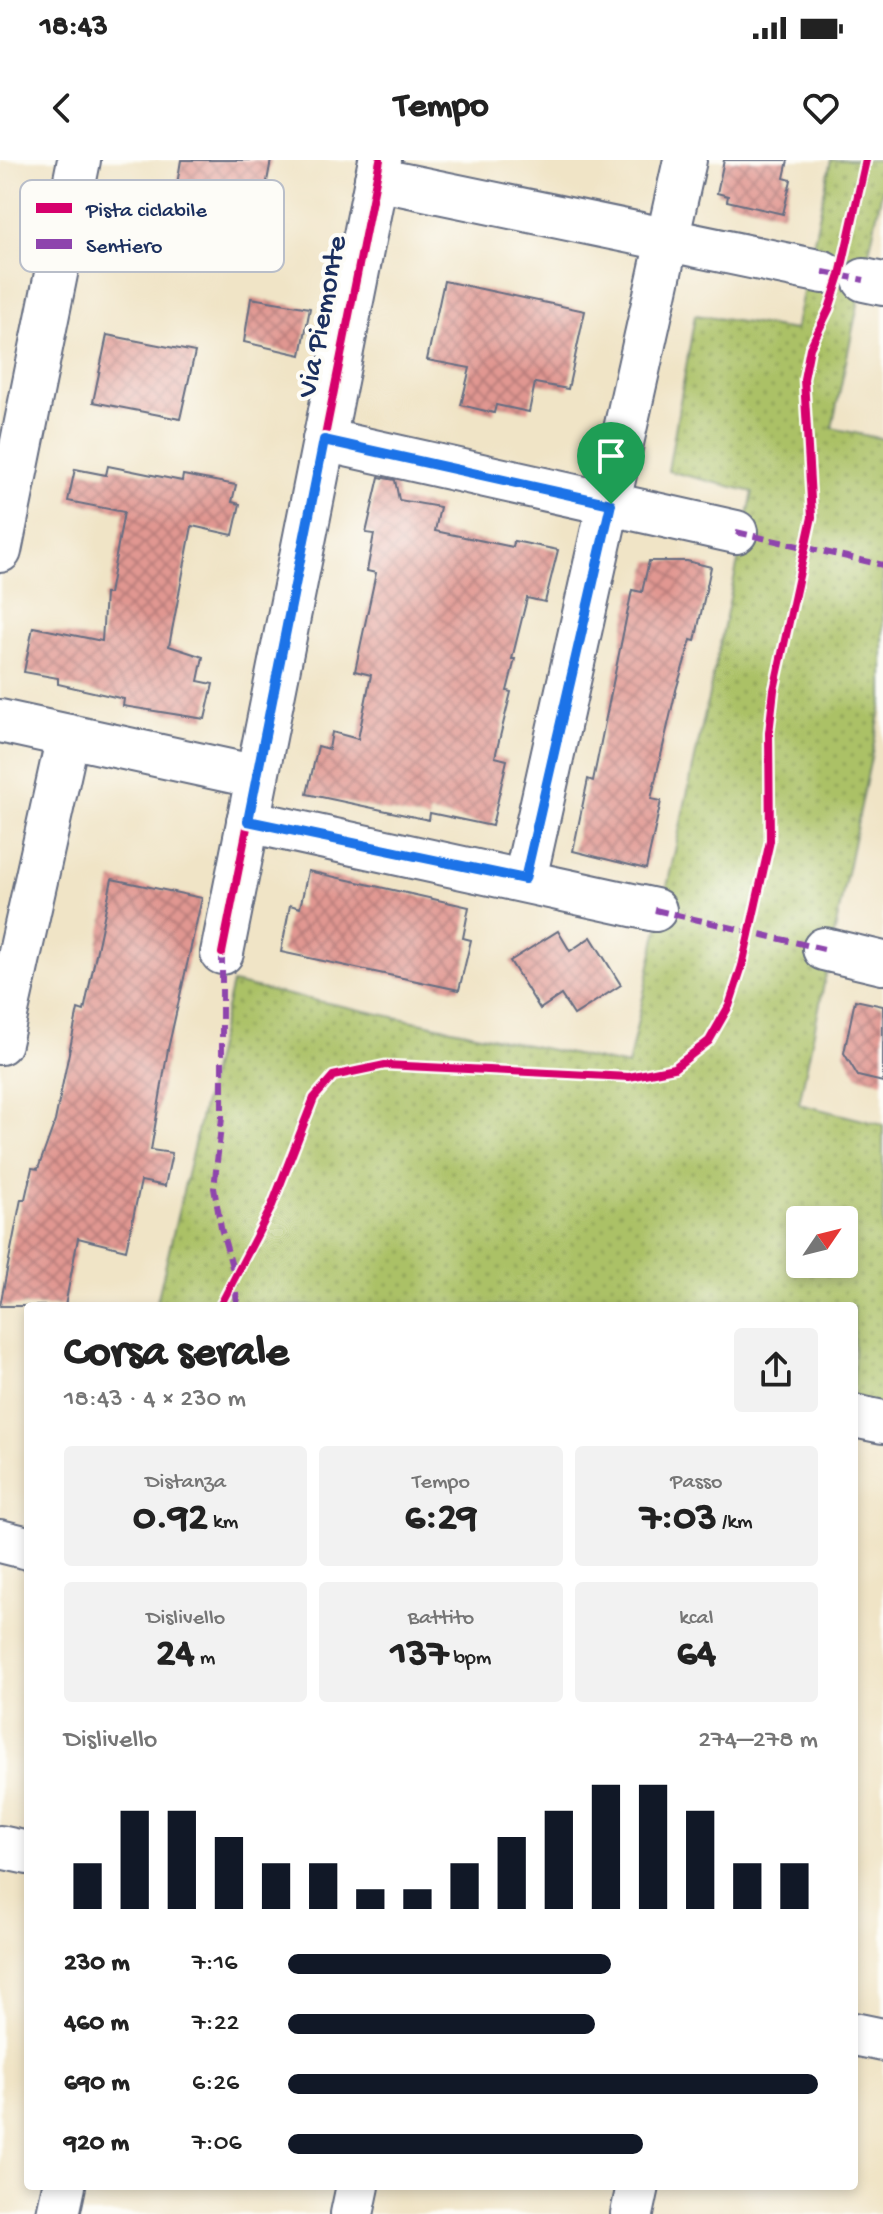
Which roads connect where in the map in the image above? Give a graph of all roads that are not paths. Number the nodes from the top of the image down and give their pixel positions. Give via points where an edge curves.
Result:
1 (79, 160) edge
2 (685, 160) edge
3 (378, 169) edge
4 (75, 180) edge
5 (668, 239) junction
6 (56, 272) edge
7 (823, 272) dead end
8 (324, 440) junction
9 (611, 504) junction
10 (736, 532) dead end
11 (0, 551) edge
12 (0, 721) edge
13 (68, 736) junction
14 (257, 777) junction
15 (248, 821) junction
16 (525, 879) junction
17 (655, 910) dead end
18 (824, 949) dead end
19 (222, 953) dead end
20 (883, 963) edge
21 (0, 1043) edge
22 (858, 1417) edge
23 (883, 1422) edge
24 (0, 1541) edge
25 (24, 1547) edge
26 (0, 1847) edge
27 (24, 1852) edge
28 (858, 2035) edge
29 (883, 2040) edge
30 (63, 2190) edge
31 (357, 2190) edge
32 (637, 2190) edge
33 (58, 2214) edge
34 (352, 2214) edge
35 (632, 2214) edge

1 - 4 street
2 - 5 street
3 - 5 street
3 - 8 street, Via Piemonte
5 - 7 street
5 - 9 street
6 - 11 street
8 - 9 street
8 - 14 street, Via Piemonte
9 - 10 street
9 - 16 street
12 - 13 street
13 - 14 street
13 - 21 street
14 - 15 street, Via Piemonte
15 - 16 street
15 - 19 street, Via Piemonte
16 - 17 street
18 - 20 street
22 - 23 street
24 - 25 street
26 - 27 street
28 - 29 street
30 - 33 street
31 - 34 street
32 - 35 street

